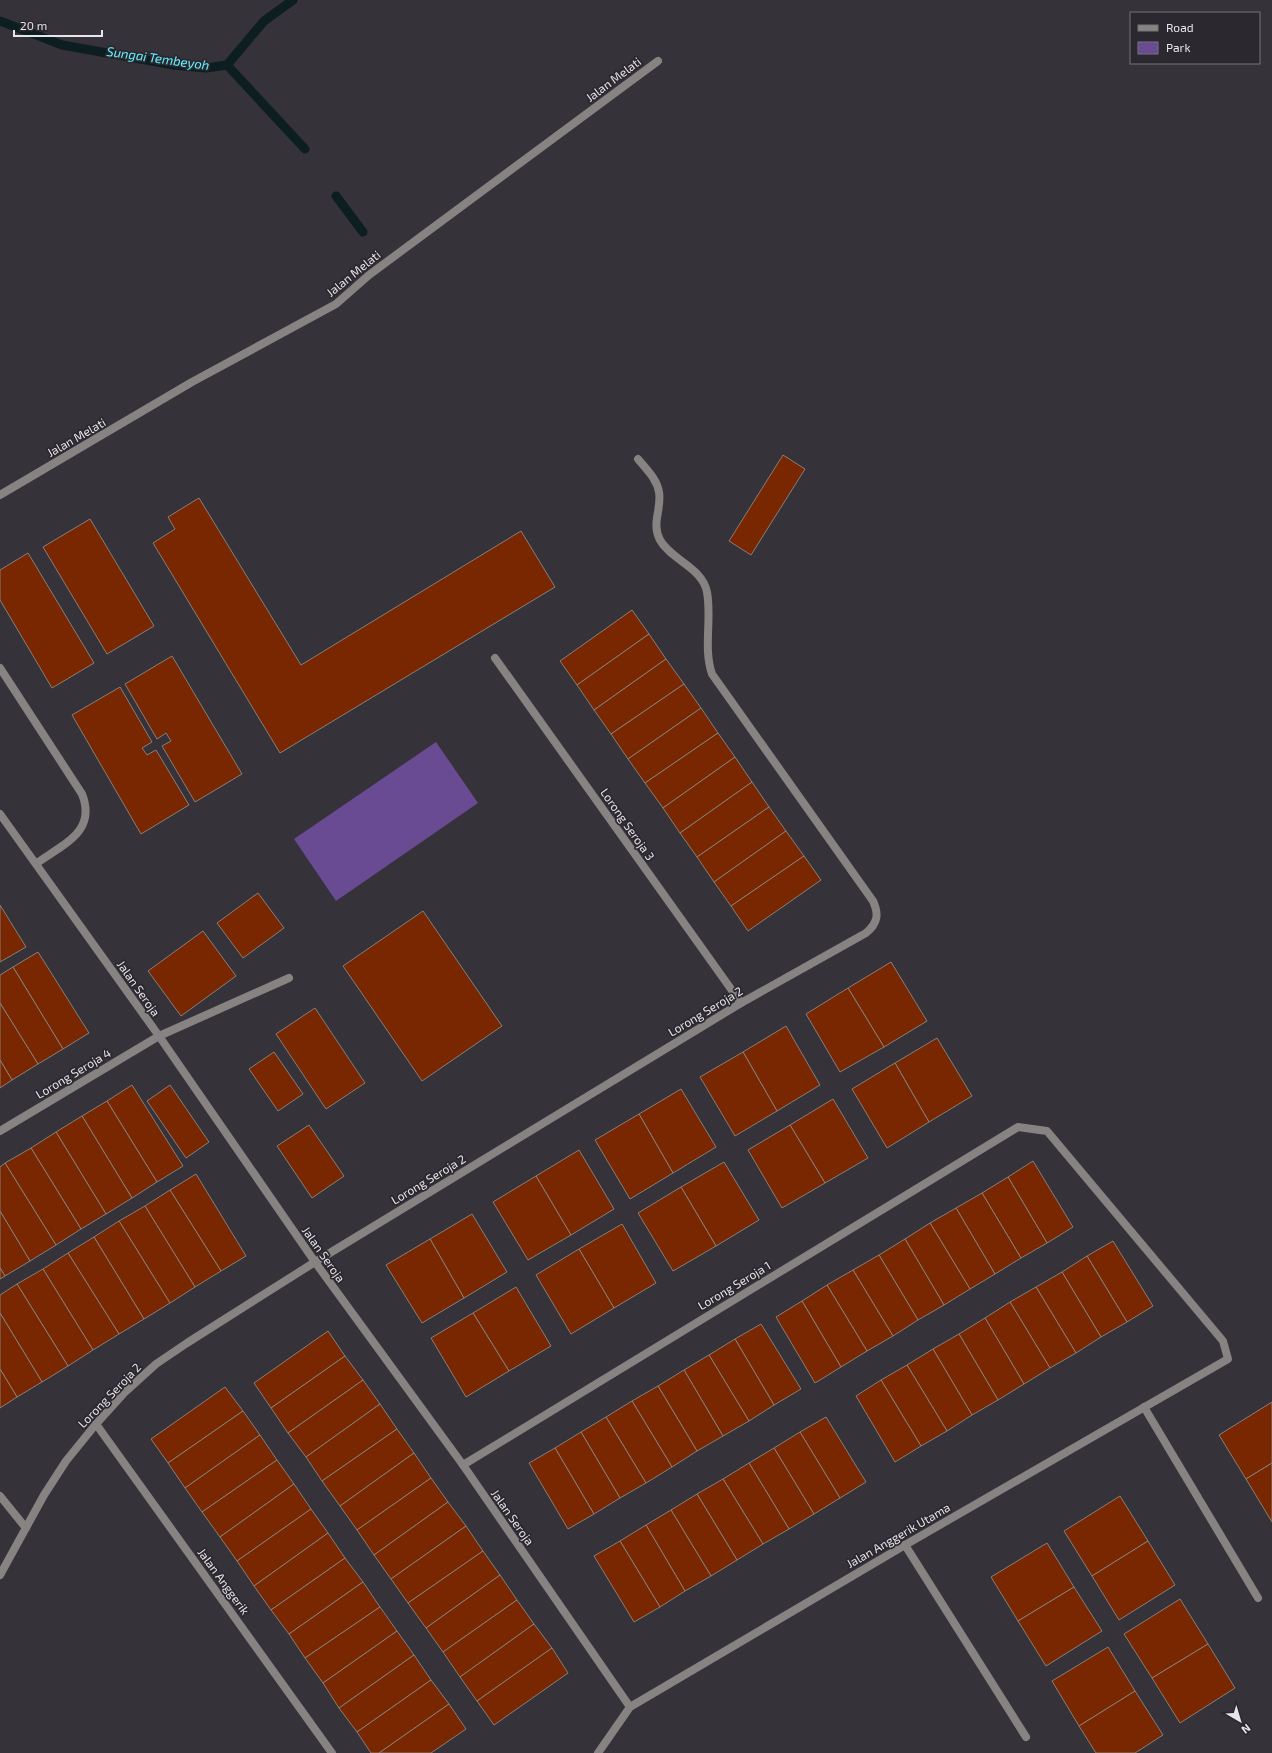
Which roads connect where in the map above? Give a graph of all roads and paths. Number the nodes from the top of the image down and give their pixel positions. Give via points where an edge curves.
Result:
1 (658, 61) dead end
2 (638, 459) dead end
3 (0, 495) edge
4 (495, 658) dead end
5 (0, 668) edge
6 (0, 814) edge
7 (37, 863) junction
8 (289, 978) dead end
9 (741, 1003) junction
10 (159, 1036) junction
11 (0, 1131) edge
12 (315, 1262) junction
13 (1228, 1359) joint
14 (1144, 1407) junction
15 (96, 1424) junction
16 (463, 1465) junction
17 (0, 1496) edge
18 (26, 1528) junction
19 (905, 1545) junction
20 (0, 1574) edge
21 (1258, 1598) dead end
22 (630, 1707) junction
23 (1026, 1737) dead end
24 (332, 1753) edge
25 (598, 1753) edge

1 - 3 street, Jalan Melati via 369,275 336,304 192,382
2 - 9 street, Lorong Seroja 2 via 652,476 659,492 655,520 660,540 695,572 706,591 709,661 712,674 877,909 874,927 866,933
4 - 9 street, Lorong Seroja 3
5 - 7 street via 82,794 86,806 87,817 82,828
6 - 7 street, Jalan Seroja
7 - 10 street, Jalan Seroja
8 - 10 street, Lorong Seroja 4
9 - 12 street, Lorong Seroja 2
10 - 11 street, Lorong Seroja 4
10 - 12 street, Jalan Seroja
12 - 15 street, Lorong Seroja 2 via 156,1364 124,1393
12 - 16 street, Jalan Seroja
13 - 14 street, Jalan Anggerik Utama
13 - 16 street, Lorong Seroja 1 via 1224,1341 1047,1131 1018,1127
14 - 19 street, Jalan Anggerik Utama
14 - 21 street
15 - 18 street, Lorong Seroja 2 via 66,1461
15 - 24 street, Jalan Anggerik
16 - 22 street, Jalan Seroja
17 - 18 street
18 - 20 street, Lorong Seroja 2
19 - 22 street, Jalan Anggerik Utama
19 - 23 street
22 - 25 street, Jalan Anggerik Utama

